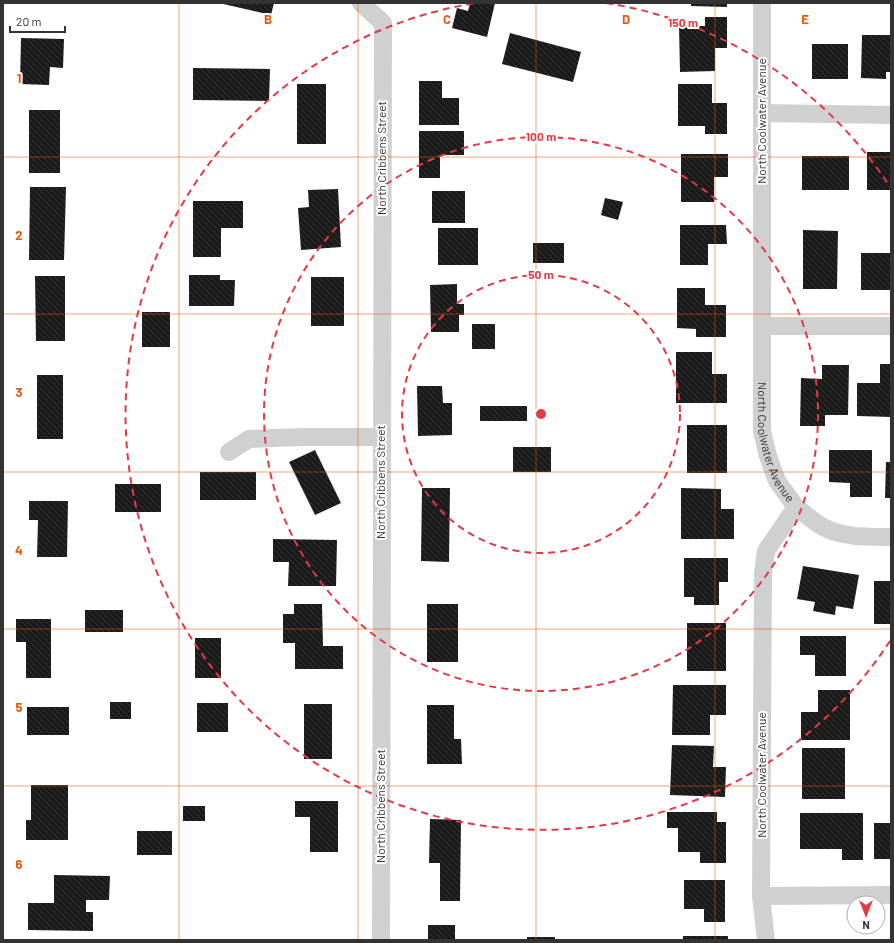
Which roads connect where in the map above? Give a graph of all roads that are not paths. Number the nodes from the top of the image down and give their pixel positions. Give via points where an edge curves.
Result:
1 (361, 3) edge
2 (762, 3) edge
3 (762, 113) junction
4 (891, 115) edge
5 (763, 326) junction
6 (891, 326) edge
7 (381, 437) junction
8 (229, 452) dead end
9 (796, 507) junction
10 (891, 537) edge
11 (891, 895) edge
12 (762, 896) junction
13 (381, 940) edge
14 (766, 940) edge

1 - 7 street, North Cribbens Street via 383,23
2 - 3 street, North Coolwater Avenue
3 - 4 street
3 - 5 street, North Coolwater Avenue
5 - 6 street
5 - 9 street, North Coolwater Avenue via 762,431 777,481
7 - 8 street via 249,439
7 - 13 street, North Cribbens Street
9 - 10 street via 819,525 838,533
9 - 12 street, North Coolwater Avenue via 766,551 763,573
11 - 12 street
12 - 14 street, North Coolwater Avenue

